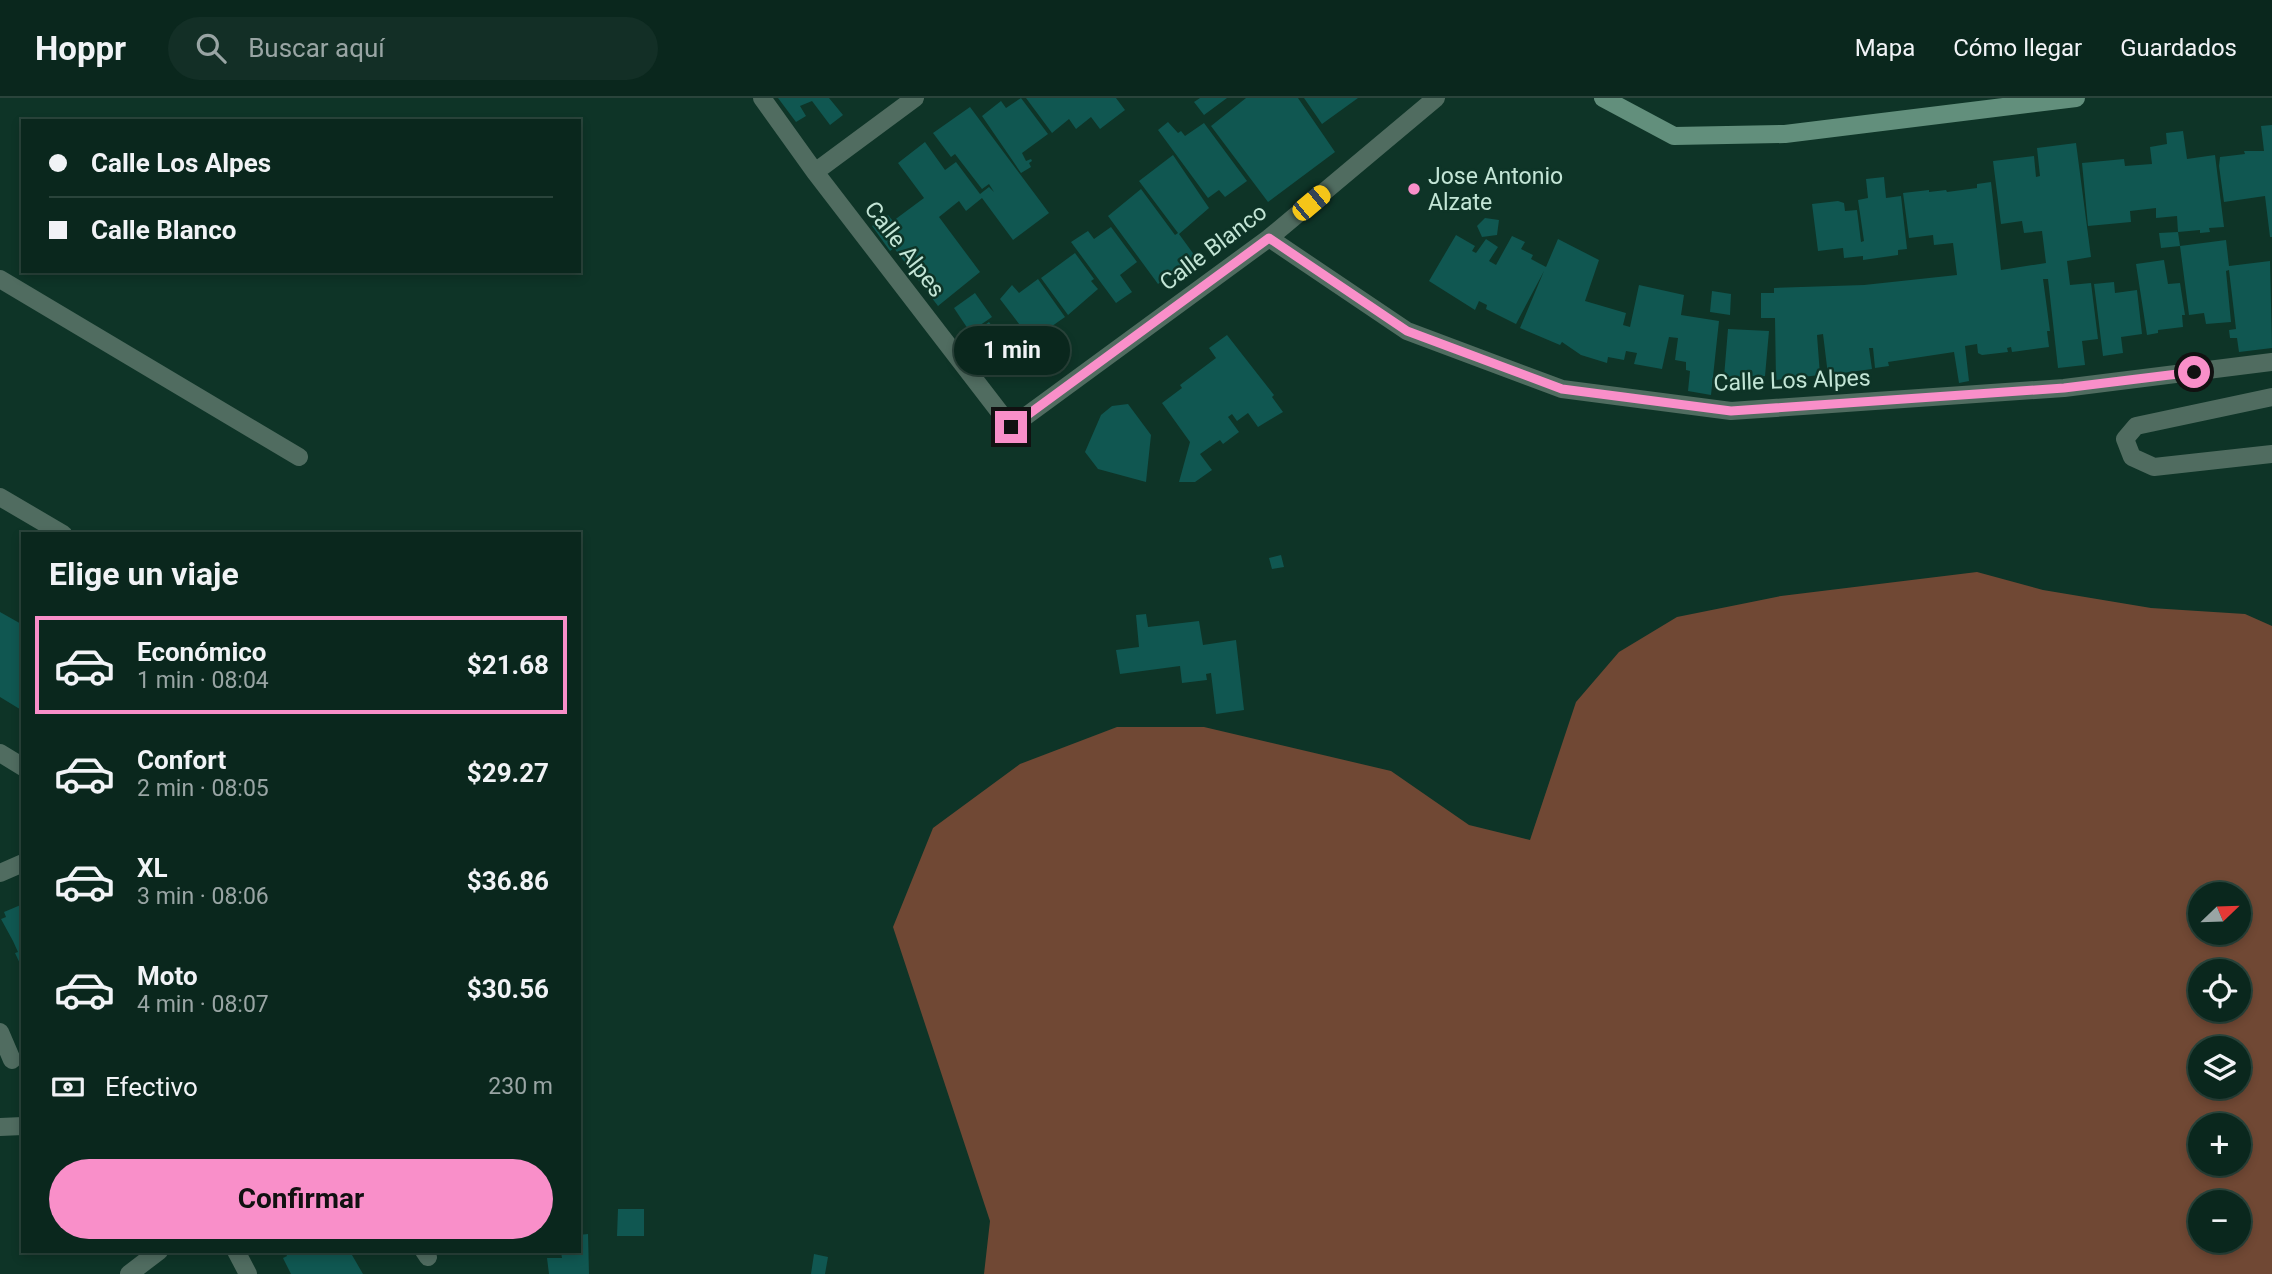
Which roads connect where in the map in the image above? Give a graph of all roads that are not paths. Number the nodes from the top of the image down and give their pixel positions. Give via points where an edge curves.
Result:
1 (762, 98) edge
2 (915, 98) edge
3 (1437, 98) edge
4 (1603, 98) edge
5 (2076, 98) edge
6 (815, 172) junction
7 (1269, 238) junction
8 (0, 279) edge
9 (2272, 362) edge
10 (2272, 397) edge
11 (1011, 427) joint
12 (2272, 454) edge
13 (299, 457) dead end
14 (0, 497) edge
15 (60, 532) edge
16 (0, 753) edge
17 (21, 766) edge
18 (21, 864) edge
19 (0, 873) edge
20 (0, 1032) edge
21 (12, 1060) dead end
22 (21, 1126) edge
23 (0, 1127) edge
24 (156, 1253) edge
25 (237, 1253) edge
26 (128, 1274) edge
27 (248, 1274) edge

1 - 6 street, Calle Alpes
2 - 6 street
3 - 7 street, Calle Blanco
4 - 5 street via 1674,136 1785,134
6 - 11 street, Calle Alpes
7 - 9 street, Calle Los Alpes via 1407,331 1562,389 1731,411 2064,388
7 - 11 street, Calle Blanco
8 - 13 street
10 - 12 street via 2136,426 2124,439 2132,457 2154,467
14 - 15 street
16 - 17 street
18 - 19 street
20 - 21 street
22 - 23 street
24 - 26 street
25 - 27 street

